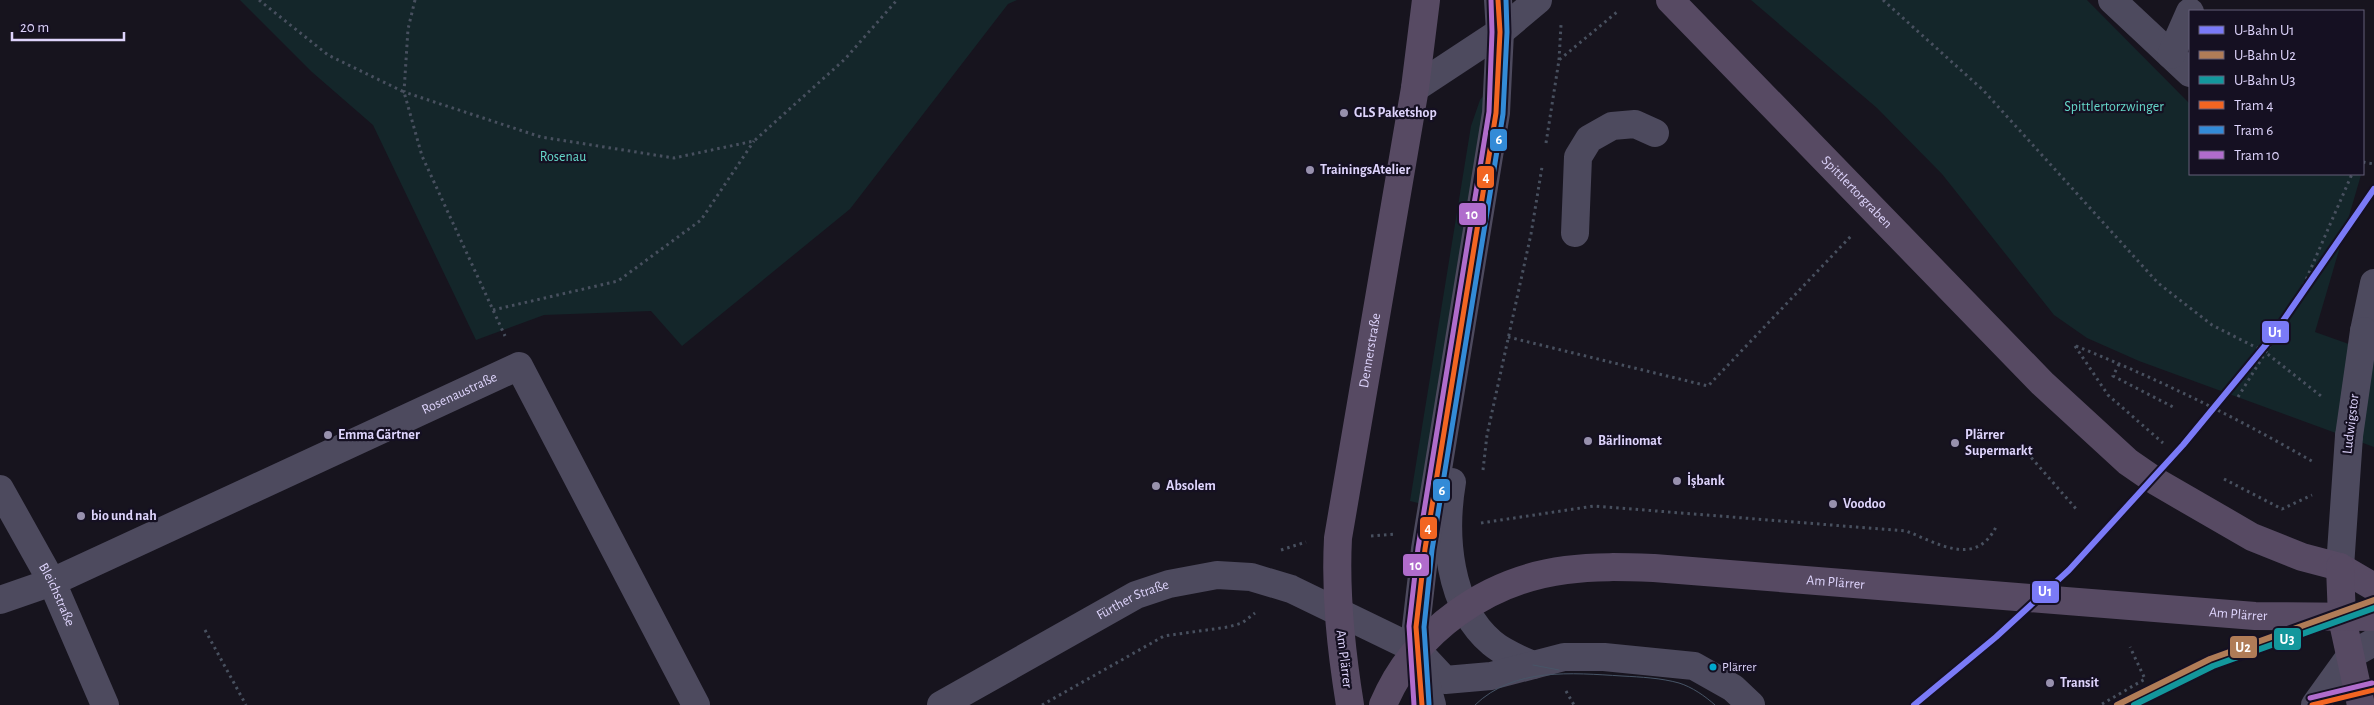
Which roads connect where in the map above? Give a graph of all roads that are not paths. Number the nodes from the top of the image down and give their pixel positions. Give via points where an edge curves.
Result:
1 (1426, 0) edge
2 (1538, 0) edge
3 (1670, 0) edge
4 (2112, 0) edge
5 (1507, 13) edge
6 (2189, 18) edge
7 (2181, 64) edge
8 (1415, 88) junction
9 (1656, 133) dead end
10 (1575, 233) dead end
11 (2374, 283) edge
12 (0, 489) edge
13 (2340, 567) junction
14 (52, 582) junction
15 (2374, 587) edge
16 (0, 600) edge
17 (1465, 607) junction
18 (1338, 614) junction
19 (2374, 616) edge
20 (2342, 618) junction
21 (2363, 648) edge
22 (1417, 650) junction
23 (1533, 665) junction
24 (106, 705) edge
25 (696, 705) edge
26 (941, 705) edge
27 (1350, 705) edge
28 (1383, 705) edge
29 (1432, 705) edge
30 (1751, 705) edge
31 (2315, 705) edge
32 (2361, 705) edge

1 - 8 main road, Dennerstraße
2 - 5 street
3 - 13 main road, Spittlertorgraben via 2042,383 2128,462 2260,541
4 - 7 street
5 - 8 street
5 - 17 street via 1509,115 1449,496 1450,555 1456,585
5 - 22 street via 1496,113 1425,549 1416,627
6 - 7 street
8 - 18 main road, Dennerstraße via 1341,520 1336,574
9 - 10 street via 1635,124 1612,126 1590,140 1578,157
11 - 13 street, Ludwigstor, bridge via 2349,436
12 - 14 street, Bleichstraße
13 - 15 main road
13 - 20 main road
14 - 16 street
14 - 24 street, Bleichstraße
14 - 25 street, Rosenaustraße via 519,366
17 - 20 main road, Am Plärrer via 1533,577 1611,566 2155,609
17 - 22 main road, Am Plärrer via 1437,628
17 - 23 street via 1492,644
18 - 22 street, Fürther Straße
18 - 26 street, Fürther Straße via 1291,589 1250,576 1194,578 1136,595
18 - 27 main road, Am Plärrer
19 - 20 main road, Am Plärrer
20 - 21 main road
21 - 31 street
21 - 32 main road
22 - 23 street via 1445,680 1492,676
22 - 28 main road, Am Plärrer
22 - 29 street
23 - 30 street via 1583,656 1694,666 1733,688

